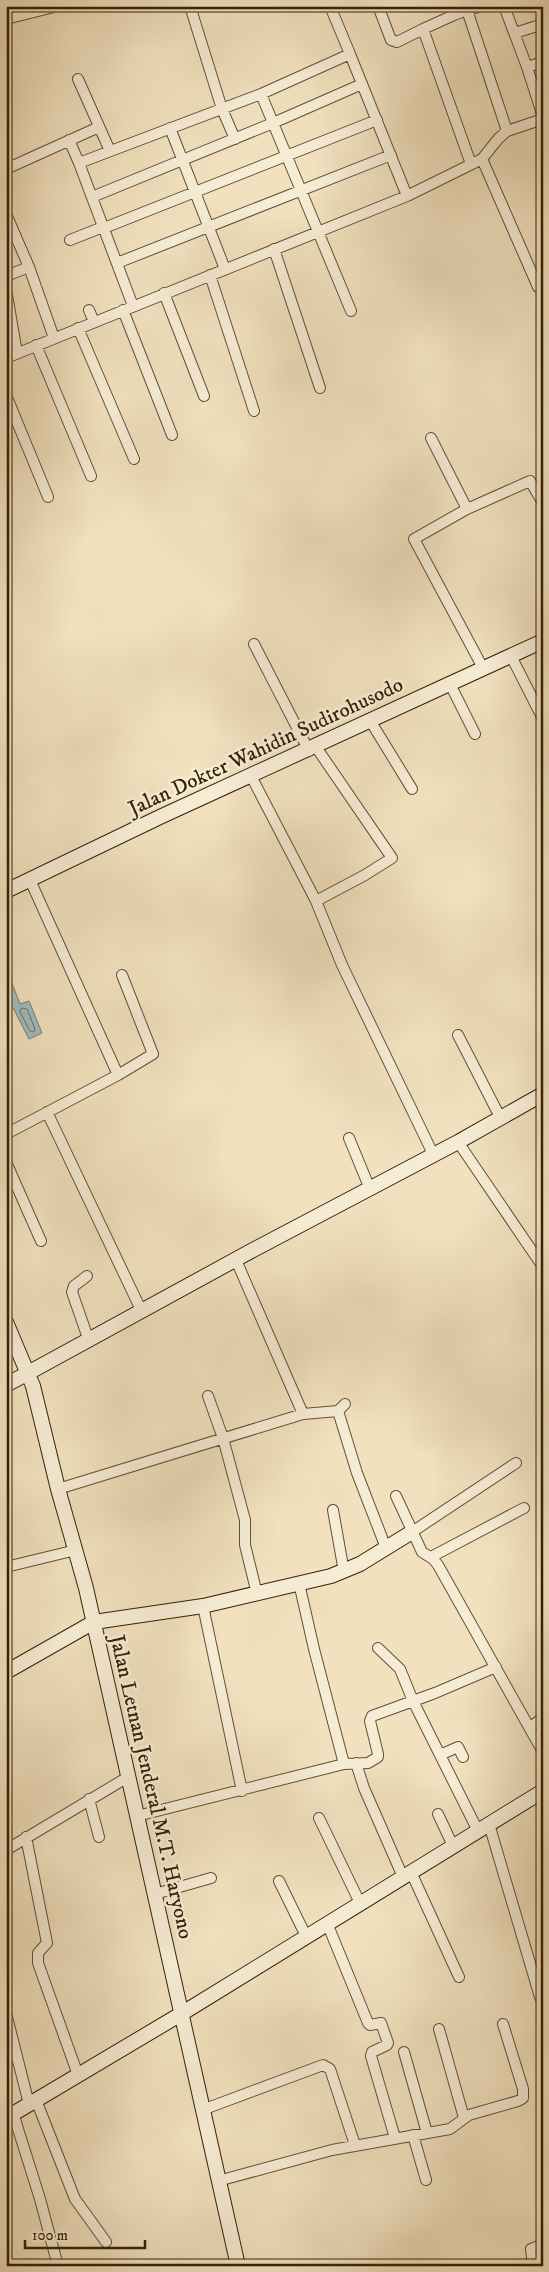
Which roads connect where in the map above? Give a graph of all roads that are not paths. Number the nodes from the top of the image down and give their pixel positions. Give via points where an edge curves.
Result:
1 (58, 6) edge
2 (190, 6) edge
3 (330, 6) edge
4 (378, 6) edge
5 (483, 6) edge
6 (504, 6) edge
7 (467, 10) junction
8 (453, 11) edge
9 (6, 19) edge
10 (543, 24) edge
11 (423, 29) junction
12 (515, 34) junction
13 (350, 54) junction
14 (543, 62) edge
15 (527, 67) junction
16 (78, 79) dead end
17 (362, 84) junction
18 (261, 94) junction
19 (222, 109) junction
20 (543, 118) edge
21 (377, 120) junction
22 (273, 124) junction
23 (99, 127) junction
24 (170, 128) junction
25 (507, 131) junction
26 (235, 139) junction
27 (69, 140) junction
28 (110, 151) junction
29 (391, 155) junction
30 (286, 156) junction
31 (482, 159) junction
32 (182, 160) junction
33 (79, 162) junction
34 (471, 164) junction
35 (6, 169) edge
36 (300, 190) junction
37 (195, 192) junction
38 (407, 196) junction
39 (92, 197) junction
40 (6, 214) edge
41 (209, 227) junction
42 (103, 228) junction
43 (318, 232) junction
44 (70, 240) dead end
45 (274, 249) junction
46 (117, 263) junction
47 (29, 268) junction
48 (225, 269) junction
49 (210, 275) junction
50 (6, 276) edge
51 (538, 287) dead end
52 (6, 289) edge
53 (164, 294) junction
54 (133, 306) junction
55 (89, 310) dead end
56 (123, 310) junction
57 (351, 311) dead end
58 (94, 322) junction
59 (78, 328) junction
60 (54, 338) junction
61 (36, 345) junction
62 (18, 353) junction
63 (6, 358) edge
64 (320, 388) dead end
65 (6, 396) edge
66 (204, 396) dead end
67 (254, 411) dead end
68 (172, 435) dead end
69 (430, 438) dead end
70 (134, 458) dead end
71 (91, 476) dead end
72 (48, 497) dead end
73 (543, 504) edge
74 (467, 509) junction
75 (543, 642) edge
76 (254, 644) dead end
77 (511, 656) junction
78 (483, 668) junction
79 (450, 684) junction
80 (543, 719) edge
81 (372, 722) junction
82 (475, 734) dead end
83 (312, 749) junction
84 (251, 776) junction
85 (412, 789) dead end
86 (30, 880) junction
87 (6, 891) edge
88 (316, 901) junction
89 (122, 975) dead end
90 (458, 1034) dead end
91 (118, 1075) junction
92 (543, 1094) edge
93 (47, 1112) junction
94 (500, 1117) junction
95 (6, 1134) edge
96 (349, 1138) dead end
97 (458, 1142) junction
98 (434, 1156) junction
99 (6, 1162) edge
100 (370, 1189) junction
101 (41, 1240) dead end
102 (236, 1260) junction
103 (543, 1267) edge
104 (87, 1276) dead end
105 (142, 1312) junction
106 (6, 1322) edge
107 (89, 1341) junction
108 (29, 1373) junction
109 (6, 1385) edge
110 (208, 1396) dead end
111 (303, 1414) junction
112 (223, 1438) junction
113 (516, 1463) dead end
114 (58, 1488) junction
115 (396, 1496) dead end
116 (524, 1508) dead end
117 (333, 1510) dead end
118 (412, 1532) junction
119 (386, 1548) junction
120 (76, 1550) junction
121 (431, 1557) junction
122 (6, 1567) edge
123 (344, 1572) junction
124 (299, 1583) junction
125 (257, 1594) junction
126 (203, 1606) junction
127 (94, 1622) junction
128 (378, 1648) dead end
129 (496, 1668) junction
130 (6, 1672) edge
131 (413, 1701) junction
132 (543, 1718) edge
133 (530, 1727) junction
134 (543, 1752) edge
135 (440, 1755) junction
136 (463, 1757) dead end
137 (356, 1763) junction
138 (344, 1764) junction
139 (128, 1777) junction
140 (543, 1790) edge
141 (242, 1791) junction
142 (90, 1799) junction
143 (438, 1814) dead end
144 (137, 1816) junction
145 (319, 1818) dead end
146 (483, 1828) junction
147 (99, 1837) dead end
148 (26, 1838) junction
149 (453, 1846) junction
150 (6, 1850) edge
151 (407, 1874) junction
152 (211, 1878) dead end
153 (279, 1881) dead end
154 (155, 1894) junction
155 (360, 1903) junction
156 (327, 1923) junction
157 (306, 1936) junction
158 (459, 1977) dead end
159 (540, 1998) dead end
160 (6, 2013) edge
161 (181, 2014) junction
162 (503, 2024) dead end
163 (439, 2029) dead end
164 (404, 2052) dead end
165 (78, 2075) junction
166 (33, 2102) junction
167 (202, 2110) junction
168 (10, 2116) edge
169 (464, 2118) junction
170 (428, 2132) junction
171 (412, 2135) junction
172 (395, 2138) junction
173 (354, 2145) junction
174 (426, 2180) dead end
175 (218, 2181) junction
176 (106, 2242) dead end
177 (543, 2244) edge
178 (58, 2266) edge
179 (238, 2266) edge
180 (533, 2266) edge

1 - 9 street
2 - 19 street
3 - 13 street
4 - 11 street via 391,40 397,42
5 - 7 street
6 - 12 street
7 - 8 street
7 - 25 street
8 - 11 street
10 - 12 street
11 - 34 street
12 - 15 street
13 - 17 street
13 - 18 street
14 - 15 street
15 - 20 street
16 - 23 street
17 - 21 street
17 - 22 street
18 - 19 street
18 - 22 street
19 - 24 street
19 - 26 street
20 - 25 street
21 - 29 street
21 - 30 street
22 - 26 street
22 - 30 street
23 - 27 street
23 - 28 street
24 - 28 street
24 - 32 street
25 - 31 street
26 - 32 street
27 - 33 street
27 - 35 street
28 - 33 street
29 - 36 street
29 - 38 street
30 - 36 street
30 - 37 street
31 - 34 street
31 - 51 street
32 - 37 street
32 - 39 street
33 - 39 street
34 - 38 street
36 - 41 street
36 - 43 street
37 - 41 street
37 - 42 street
38 - 43 street
39 - 42 street
40 - 47 street
41 - 46 street
41 - 48 street
42 - 44 street
42 - 46 street
43 - 45 street
43 - 57 street
45 - 48 street
45 - 64 street
46 - 54 street
47 - 50 street
47 - 60 street
48 - 49 street
49 - 53 street
49 - 67 street
52 - 62 street
53 - 54 street
53 - 66 street
54 - 56 street
55 - 58 street
56 - 58 street
56 - 68 street
58 - 59 street
59 - 60 street
59 - 70 street
60 - 61 street
61 - 62 street
61 - 71 street
62 - 63 street
65 - 72 street
69 - 74 street
73 - 74 street via 530,481
74 - 78 street via 415,536 414,540
75 - 77 street, Jalan Dokter Wahidin Sudirohusodo
76 - 83 street
77 - 78 street, Jalan Dokter Wahidin Sudirohusodo
77 - 80 street
78 - 79 street, Jalan Dokter Wahidin Sudirohusodo
79 - 81 street, Jalan Dokter Wahidin Sudirohusodo
79 - 82 street
81 - 83 street, Jalan Dokter Wahidin Sudirohusodo
81 - 85 street
83 - 84 street, Jalan Dokter Wahidin Sudirohusodo
83 - 88 street via 392,858
84 - 86 street, Jalan Dokter Wahidin Sudirohusodo
84 - 88 street
86 - 87 street, Jalan Dokter Wahidin Sudirohusodo
86 - 91 street
88 - 98 street via 342,966
89 - 91 street via 154,1052
90 - 94 street
91 - 93 street
92 - 94 street
93 - 95 street
93 - 105 street
94 - 97 street
96 - 100 street
97 - 98 street
97 - 103 street
98 - 100 street
99 - 101 street
100 - 102 street
102 - 105 street
102 - 111 street
104 - 107 street via 74,1286 72,1292
105 - 107 street
106 - 108 street, Jalan Letnan Jenderal M.T. Haryono
107 - 108 street
108 - 109 street
108 - 114 street, Jalan Letnan Jenderal M.T. Haryono
110 - 112 street
111 - 112 street
111 - 119 street via 341,1408 357,1474
112 - 114 street
112 - 125 street via 245,1520 245,1545
113 - 118 street
114 - 120 street, Jalan Letnan Jenderal M.T. Haryono
115 - 118 street
116 - 121 street
117 - 123 street
118 - 119 street
118 - 121 street via 422,1552
119 - 123 street
120 - 122 street
120 - 127 street, Jalan Letnan Jenderal M.T. Haryono
121 - 129 street
123 - 124 street
124 - 125 street
124 - 138 street
125 - 126 street
126 - 127 street
126 - 141 street
127 - 130 street
127 - 139 street, Jalan Letnan Jenderal M.T. Haryono
128 - 131 street via 400,1669
129 - 131 street
129 - 133 street
131 - 135 street
131 - 137 street via 372,1716 370,1722 378,1757 368,1763
132 - 133 street
133 - 134 street
135 - 136 street via 458,1747
135 - 146 street
137 - 138 street
137 - 151 street via 364,1788
138 - 141 street
139 - 142 street
139 - 144 street, Jalan Letnan Jenderal M.T. Haryono
140 - 146 street
141 - 144 street
142 - 147 street
142 - 148 street
143 - 149 street
144 - 154 street, Jalan Letnan Jenderal M.T. Haryono
145 - 155 street
146 - 149 street
146 - 159 street
148 - 150 street
148 - 165 street via 47,1943 38,1953 38,1963
149 - 151 street
151 - 155 street
151 - 158 street
152 - 154 street
153 - 157 street
154 - 161 street, Jalan Letnan Jenderal M.T. Haryono
155 - 156 street
156 - 157 street
156 - 172 street via 369,2024 381,2023 388,2043 372,2052 371,2056
157 - 161 street
160 - 166 street
161 - 165 street
161 - 167 street, Jalan Letnan Jenderal M.T. Haryono
162 - 169 street via 523,2098
163 - 169 street
164 - 170 street
165 - 166 street
166 - 168 street
166 - 176 street via 75,2199
167 - 173 street via 324,2065 330,2070
167 - 175 street, Jalan Letnan Jenderal M.T. Haryono
168 - 178 street
169 - 170 street via 454,2127
170 - 171 street
171 - 172 street
171 - 174 street
172 - 173 street
173 - 175 street
175 - 179 street, Jalan Letnan Jenderal M.T. Haryono
177 - 180 street via 531,2250

